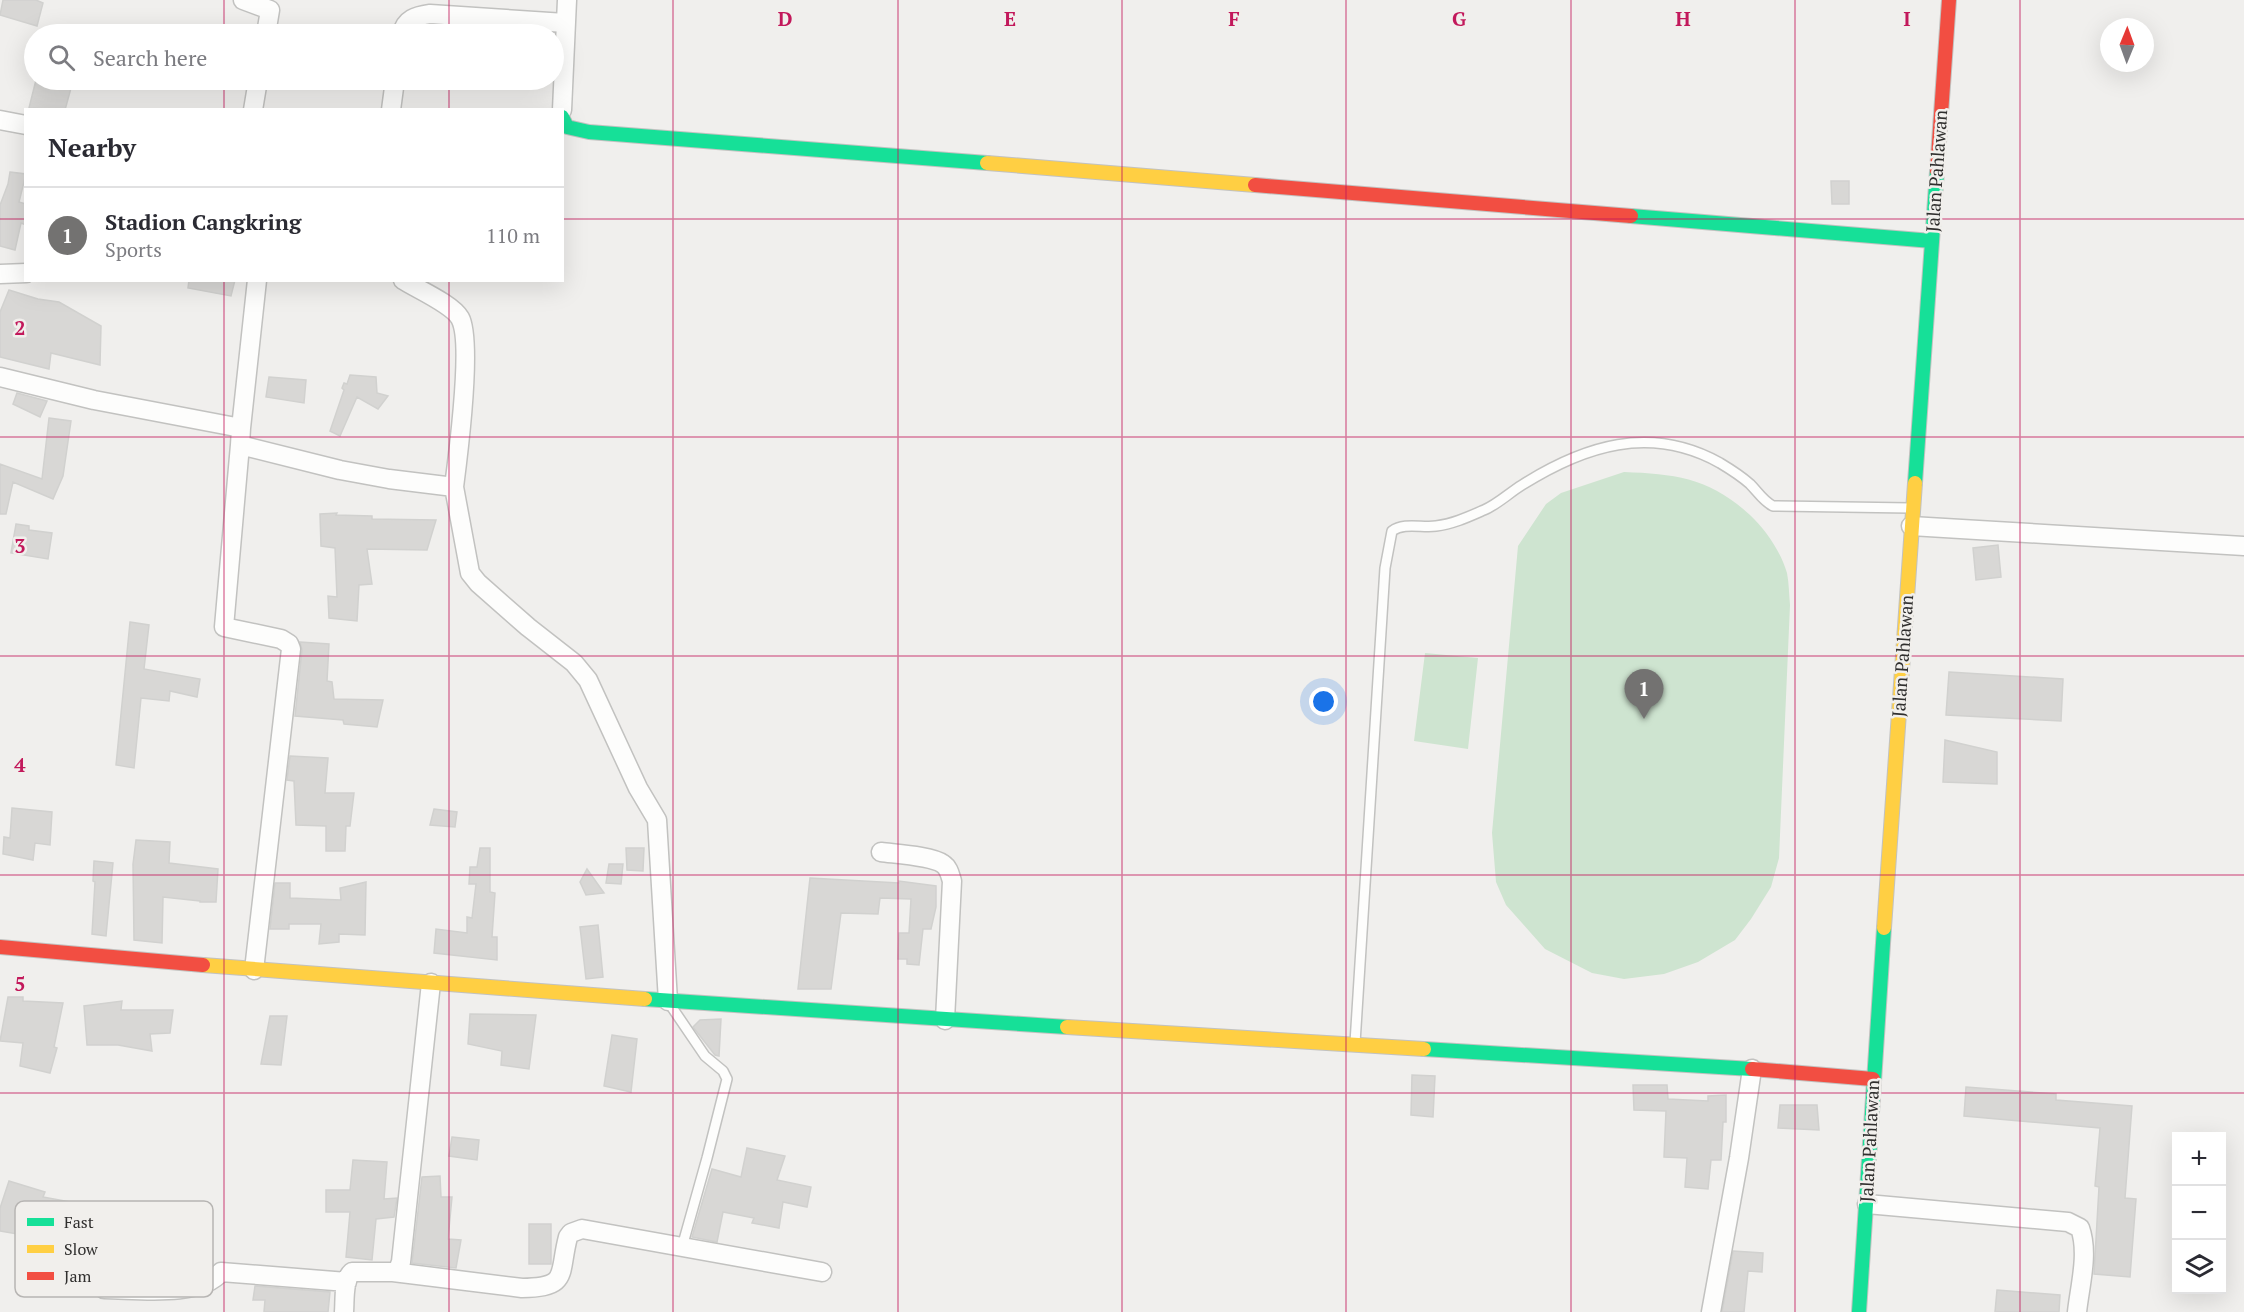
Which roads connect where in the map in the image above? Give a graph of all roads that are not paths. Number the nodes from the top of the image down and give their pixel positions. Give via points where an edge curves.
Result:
1 (243, 0) edge
2 (567, 0) edge
3 (1949, 0) edge
4 (271, 5) edge
5 (565, 23) junction
6 (268, 24) edge
7 (405, 24) edge
8 (564, 52) edge
9 (256, 90) edge
10 (395, 90) edge
11 (563, 90) edge
12 (253, 108) edge
13 (392, 108) edge
14 (562, 108) edge
15 (0, 120) edge
16 (564, 121) edge
17 (24, 125) edge
18 (1932, 241) junction
19 (24, 273) edge
20 (0, 274) edge
21 (257, 282) edge
22 (406, 282) edge
23 (0, 377) edge
24 (240, 437) junction
25 (454, 487) junction
26 (1913, 508) junction
27 (1911, 526) junction
28 (2244, 546) edge
29 (881, 852) dead end
30 (0, 947) edge
31 (254, 970) junction
32 (431, 983) junction
33 (668, 1001) junction
34 (945, 1020) junction
35 (1354, 1046) junction
36 (1752, 1069) junction
37 (1873, 1079) junction
38 (1867, 1203) junction
39 (682, 1247) junction
40 (393, 1272) junction
41 (822, 1272) dead end
42 (213, 1280) edge
43 (347, 1282) junction
44 (344, 1312) edge
45 (1712, 1312) edge
46 (1858, 1312) edge
47 (2077, 1312) edge

1 - 4 street
2 - 5 street
3 - 18 street, Jalan Pahlawan
4 - 6 street
5 - 7 street via 430,14
5 - 8 street
9 - 12 street
10 - 13 street
11 - 14 street
15 - 17 street
16 - 18 street via 567,127 589,132
18 - 26 street, Jalan Pahlawan
19 - 20 street
21 - 24 street
22 - 25 street via 453,310 462,322 465,381
23 - 24 street
24 - 25 street via 340,470
24 - 31 street via 224,627 280,639 291,649
25 - 33 street via 471,573 528,627 574,663 588,680 657,820
26 - 27 street, Jalan Pahlawan
26 - 35 lane via 1773,506 1736,473 1708,457 1674,446 1630,443 1589,450 1566,460 1499,502 1455,522 1434,527 1397,527 1392,531 1385,568
27 - 28 street
27 - 37 street, Jalan Pahlawan
29 - 34 street via 936,861 949,871 952,881
30 - 31 street
31 - 32 street
32 - 33 street
32 - 40 street via 400,1262
33 - 34 street
33 - 39 lane via 705,1056 727,1079
34 - 35 street
35 - 36 street
36 - 37 street
36 - 45 street
37 - 38 street, Jalan Pahlawan
38 - 46 street, Jalan Pahlawan
38 - 47 street via 2068,1222 2080,1228 2084,1238
39 - 40 street via 582,1229 568,1237 562,1274 544,1288
39 - 41 street
40 - 43 street via 352,1272
42 - 43 street via 221,1272
43 - 44 street

